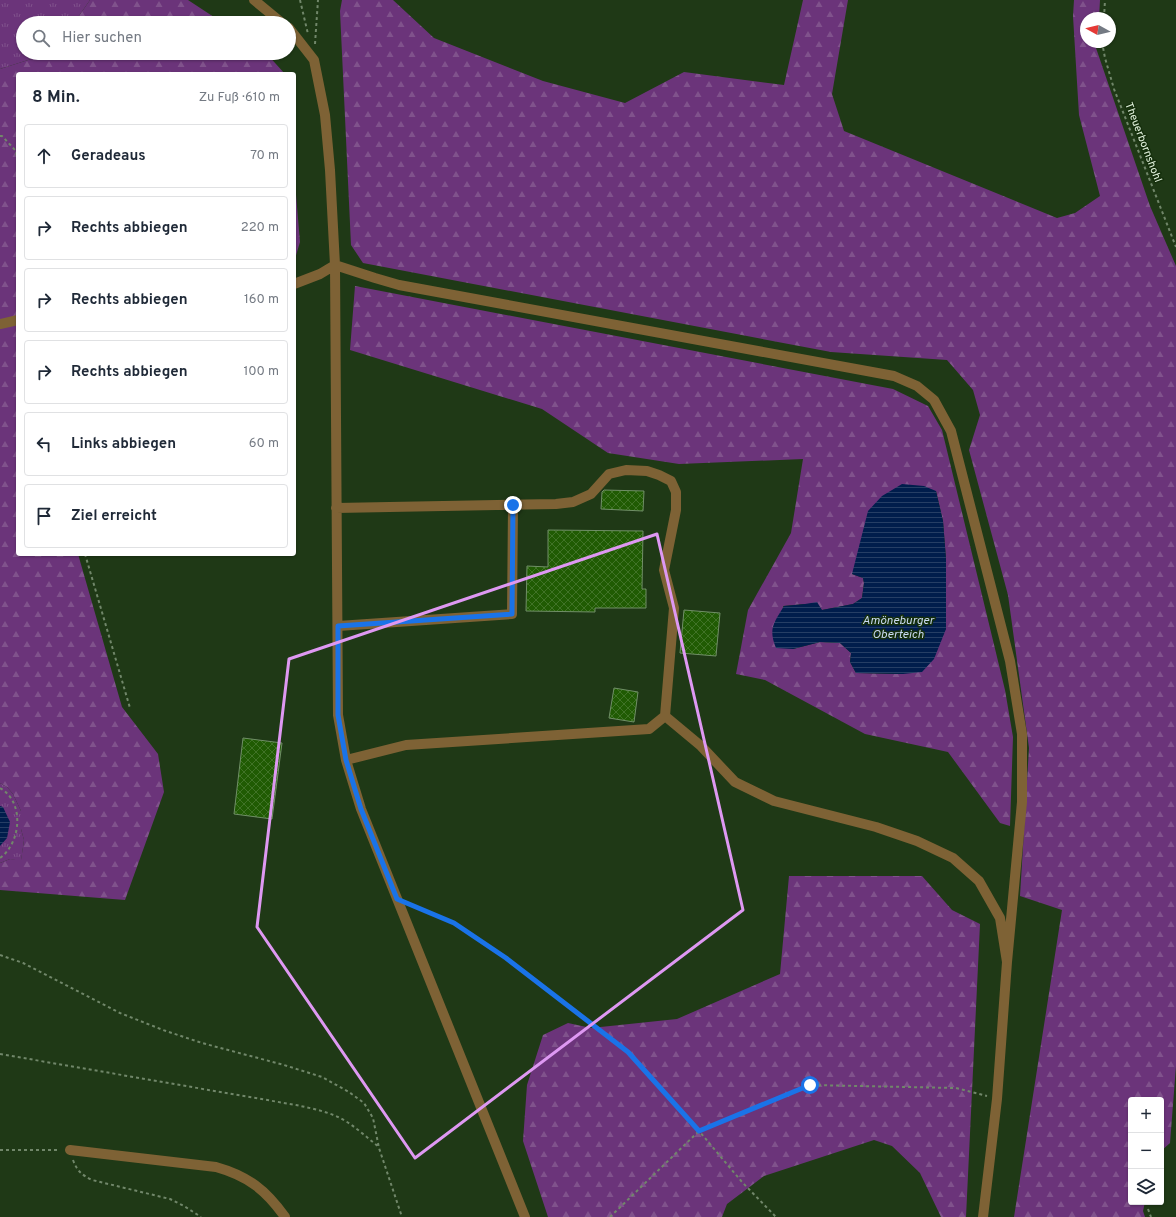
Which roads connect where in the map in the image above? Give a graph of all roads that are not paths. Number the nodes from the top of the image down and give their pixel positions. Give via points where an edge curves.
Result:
1 (254, 0) edge
2 (273, 16) edge
3 (296, 37) edge
4 (335, 265) junction
5 (296, 283) edge
6 (16, 320) edge
7 (0, 324) edge
8 (513, 505) junction
9 (336, 508) junction
10 (338, 626) junction
11 (665, 716) junction
12 (346, 760) junction
13 (1006, 962) junction
14 (70, 1150) road end
15 (284, 1217) edge
16 (525, 1217) edge
17 (983, 1217) edge

1 - 2 lane
3 - 4 lane via 314,60 325,115
4 - 5 lane
4 - 9 lane
4 - 13 lane via 399,284 894,376 917,386 934,400 951,431 1010,661 1022,734 1022,802
6 - 7 lane
8 - 9 lane
8 - 10 lane via 512,614
8 - 11 lane via 573,502 591,494 609,474 626,470 647,471 671,481 676,492 676,510 664,570 674,608
9 - 10 lane
10 - 12 lane via 338,715
11 - 12 lane via 649,729 406,745
11 - 13 lane via 701,746 735,782 774,801 876,827 917,841 953,858 979,881 1000,918
12 - 16 lane via 361,809
13 - 17 lane via 997,1099
14 - 15 lane via 216,1167 229,1171 242,1176 262,1190

